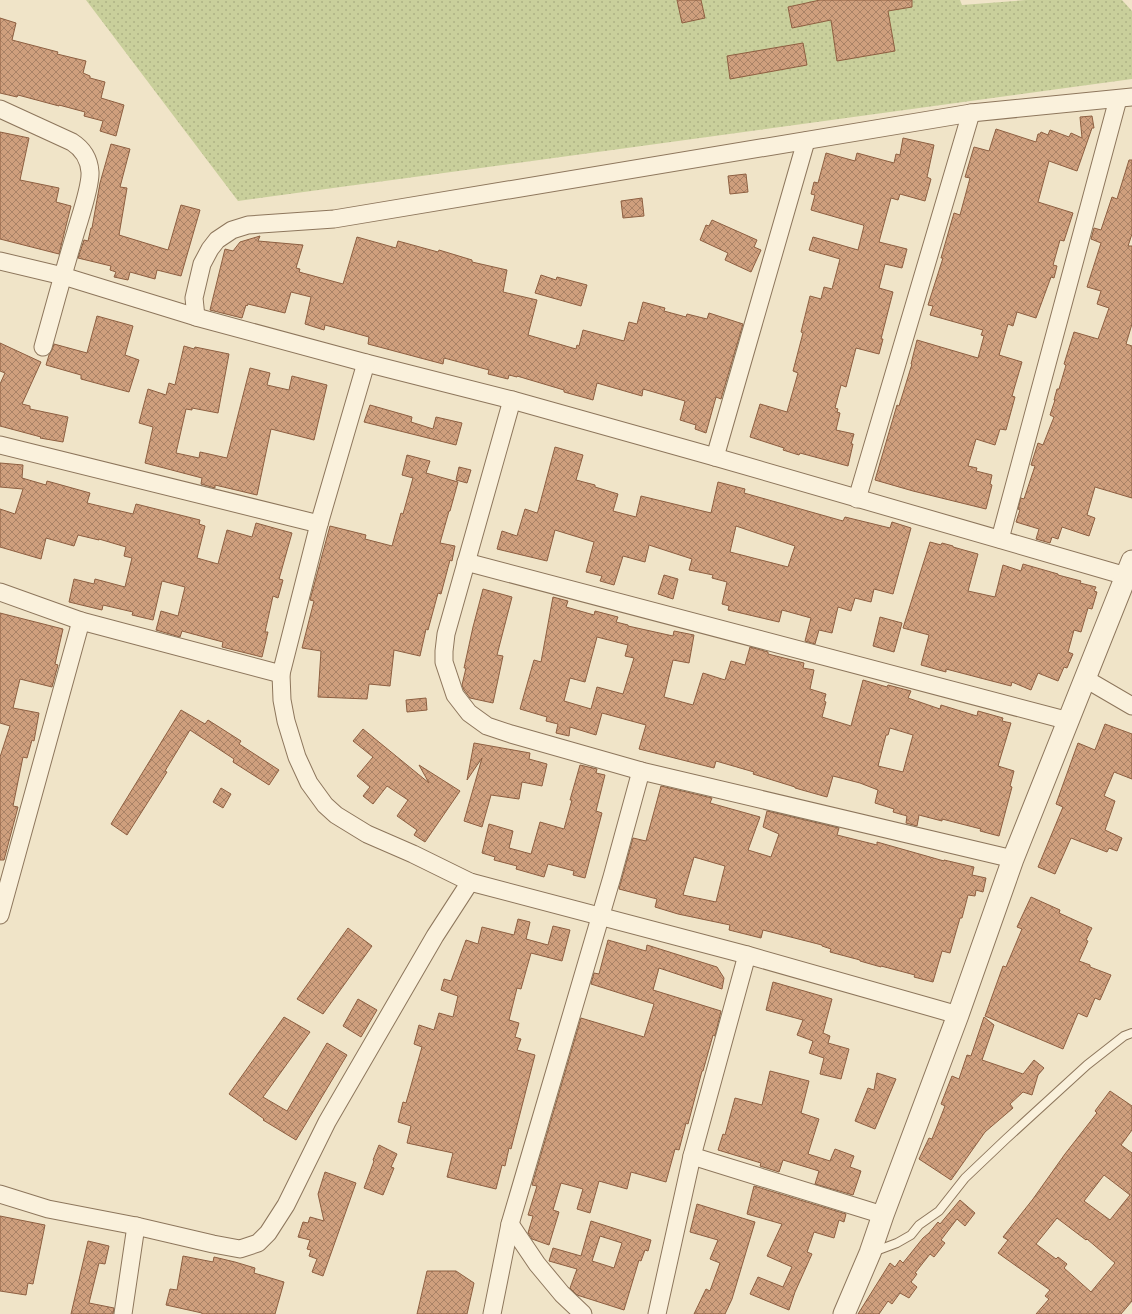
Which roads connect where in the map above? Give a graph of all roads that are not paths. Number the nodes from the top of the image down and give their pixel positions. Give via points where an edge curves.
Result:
1 (1125, 98) edge
2 (0, 109) edge
3 (971, 113) junction
4 (806, 141) junction
5 (0, 261) edge
6 (63, 276) junction
7 (196, 317) junction
8 (43, 347) dead end
9 (366, 363) junction
10 (512, 400) junction
11 (0, 445) edge
12 (716, 457) junction
13 (857, 499) junction
14 (319, 524) junction
15 (1000, 539) junction
16 (466, 562) junction
17 (1129, 568) edge
18 (0, 592) edge
19 (81, 621) junction
20 (281, 674) junction
21 (1084, 678) junction
22 (1132, 706) edge
23 (1069, 721) junction
24 (641, 771) junction
25 (1013, 859) junction
26 (470, 882) junction
27 (3, 895) edge
28 (0, 915) edge
29 (601, 915) junction
30 (747, 955) junction
31 (958, 1015) junction
32 (1132, 1033) edge
33 (692, 1156) junction
34 (0, 1194) edge
35 (883, 1215) junction
36 (510, 1224) junction
37 (136, 1226) junction
38 (870, 1253) junction
39 (123, 1314) edge
40 (492, 1314) edge
41 (583, 1314) edge
42 (657, 1314) edge
43 (844, 1314) edge

1 - 3 street
1 - 15 street
2 - 6 street via 72,142 87,156 90,178
3 - 4 street
3 - 13 street
4 - 7 street via 334,219 248,225 232,230 210,249 202,264 194,298
4 - 12 street
5 - 6 street
6 - 7 street
6 - 8 street
7 - 9 street
9 - 10 street
9 - 14 street
10 - 12 street
10 - 16 street
11 - 14 street
12 - 13 street
13 - 15 street
14 - 20 street
15 - 17 street
16 - 23 street
16 - 24 street via 446,634 444,662 455,695 469,713 487,726
17 - 21 street
18 - 19 street
19 - 20 street
19 - 27 street
20 - 26 street via 280,687 286,721 297,757 309,783 324,805 367,834
21 - 22 street
21 - 23 street
23 - 25 street
24 - 25 street
24 - 29 street
25 - 31 street
26 - 29 street
26 - 37 street via 435,936 331,1116 286,1205 258,1243 240,1249
27 - 28 street
29 - 30 street
29 - 36 street
30 - 31 street
30 - 33 street
31 - 35 street
32 - 38 lane via 1124,1036 1087,1065 1006,1139 965,1178 939,1211 919,1225 911,1235 897,1244
33 - 35 street
33 - 42 street
34 - 37 street via 48,1209
35 - 38 street
36 - 40 street
36 - 41 street via 536,1264
37 - 39 street
38 - 43 street

